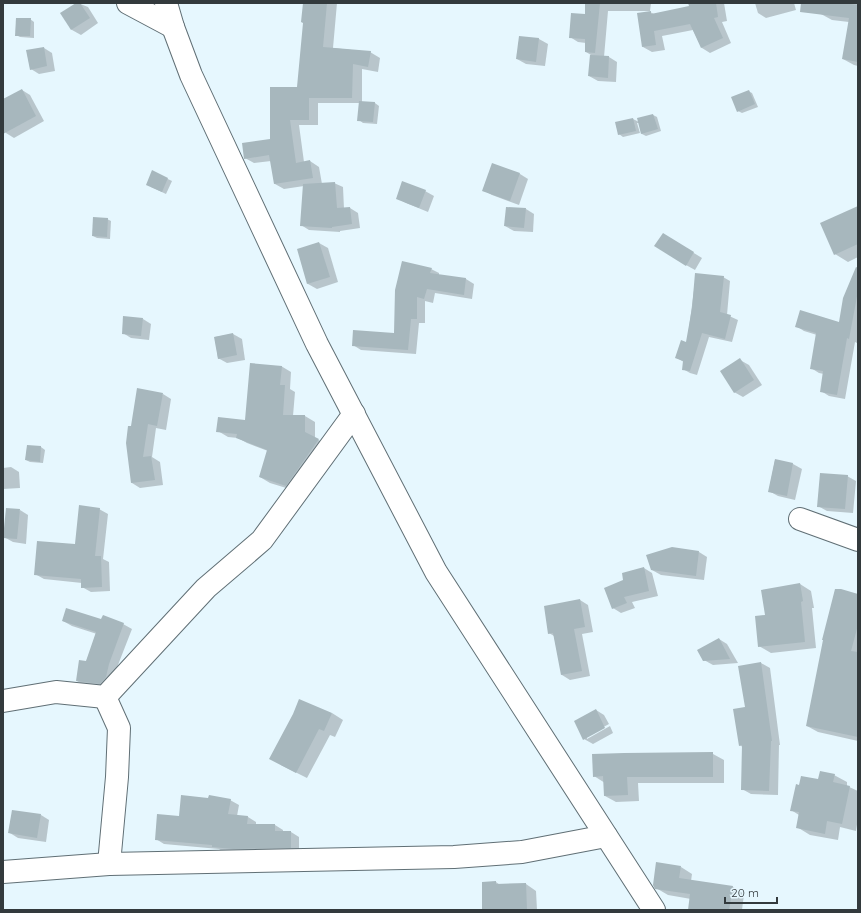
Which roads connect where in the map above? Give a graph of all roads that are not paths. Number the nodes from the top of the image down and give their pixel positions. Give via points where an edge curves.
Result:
1 (128, 3) edge
2 (166, 3) edge
3 (173, 27) junction
4 (354, 414) junction
5 (800, 519) dead end
6 (858, 540) edge
7 (105, 697) junction
8 (3, 701) edge
9 (606, 836) junction
10 (109, 864) junction
11 (3, 872) edge
12 (654, 910) edge

1 - 3 street
2 - 3 street
3 - 4 street via 198,89 314,337
4 - 7 street via 262,540 206,588
4 - 9 street via 436,572
5 - 6 street
7 - 8 street via 56,692
7 - 10 street via 119,728
9 - 10 street via 522,852 454,857
9 - 12 street
10 - 11 street

